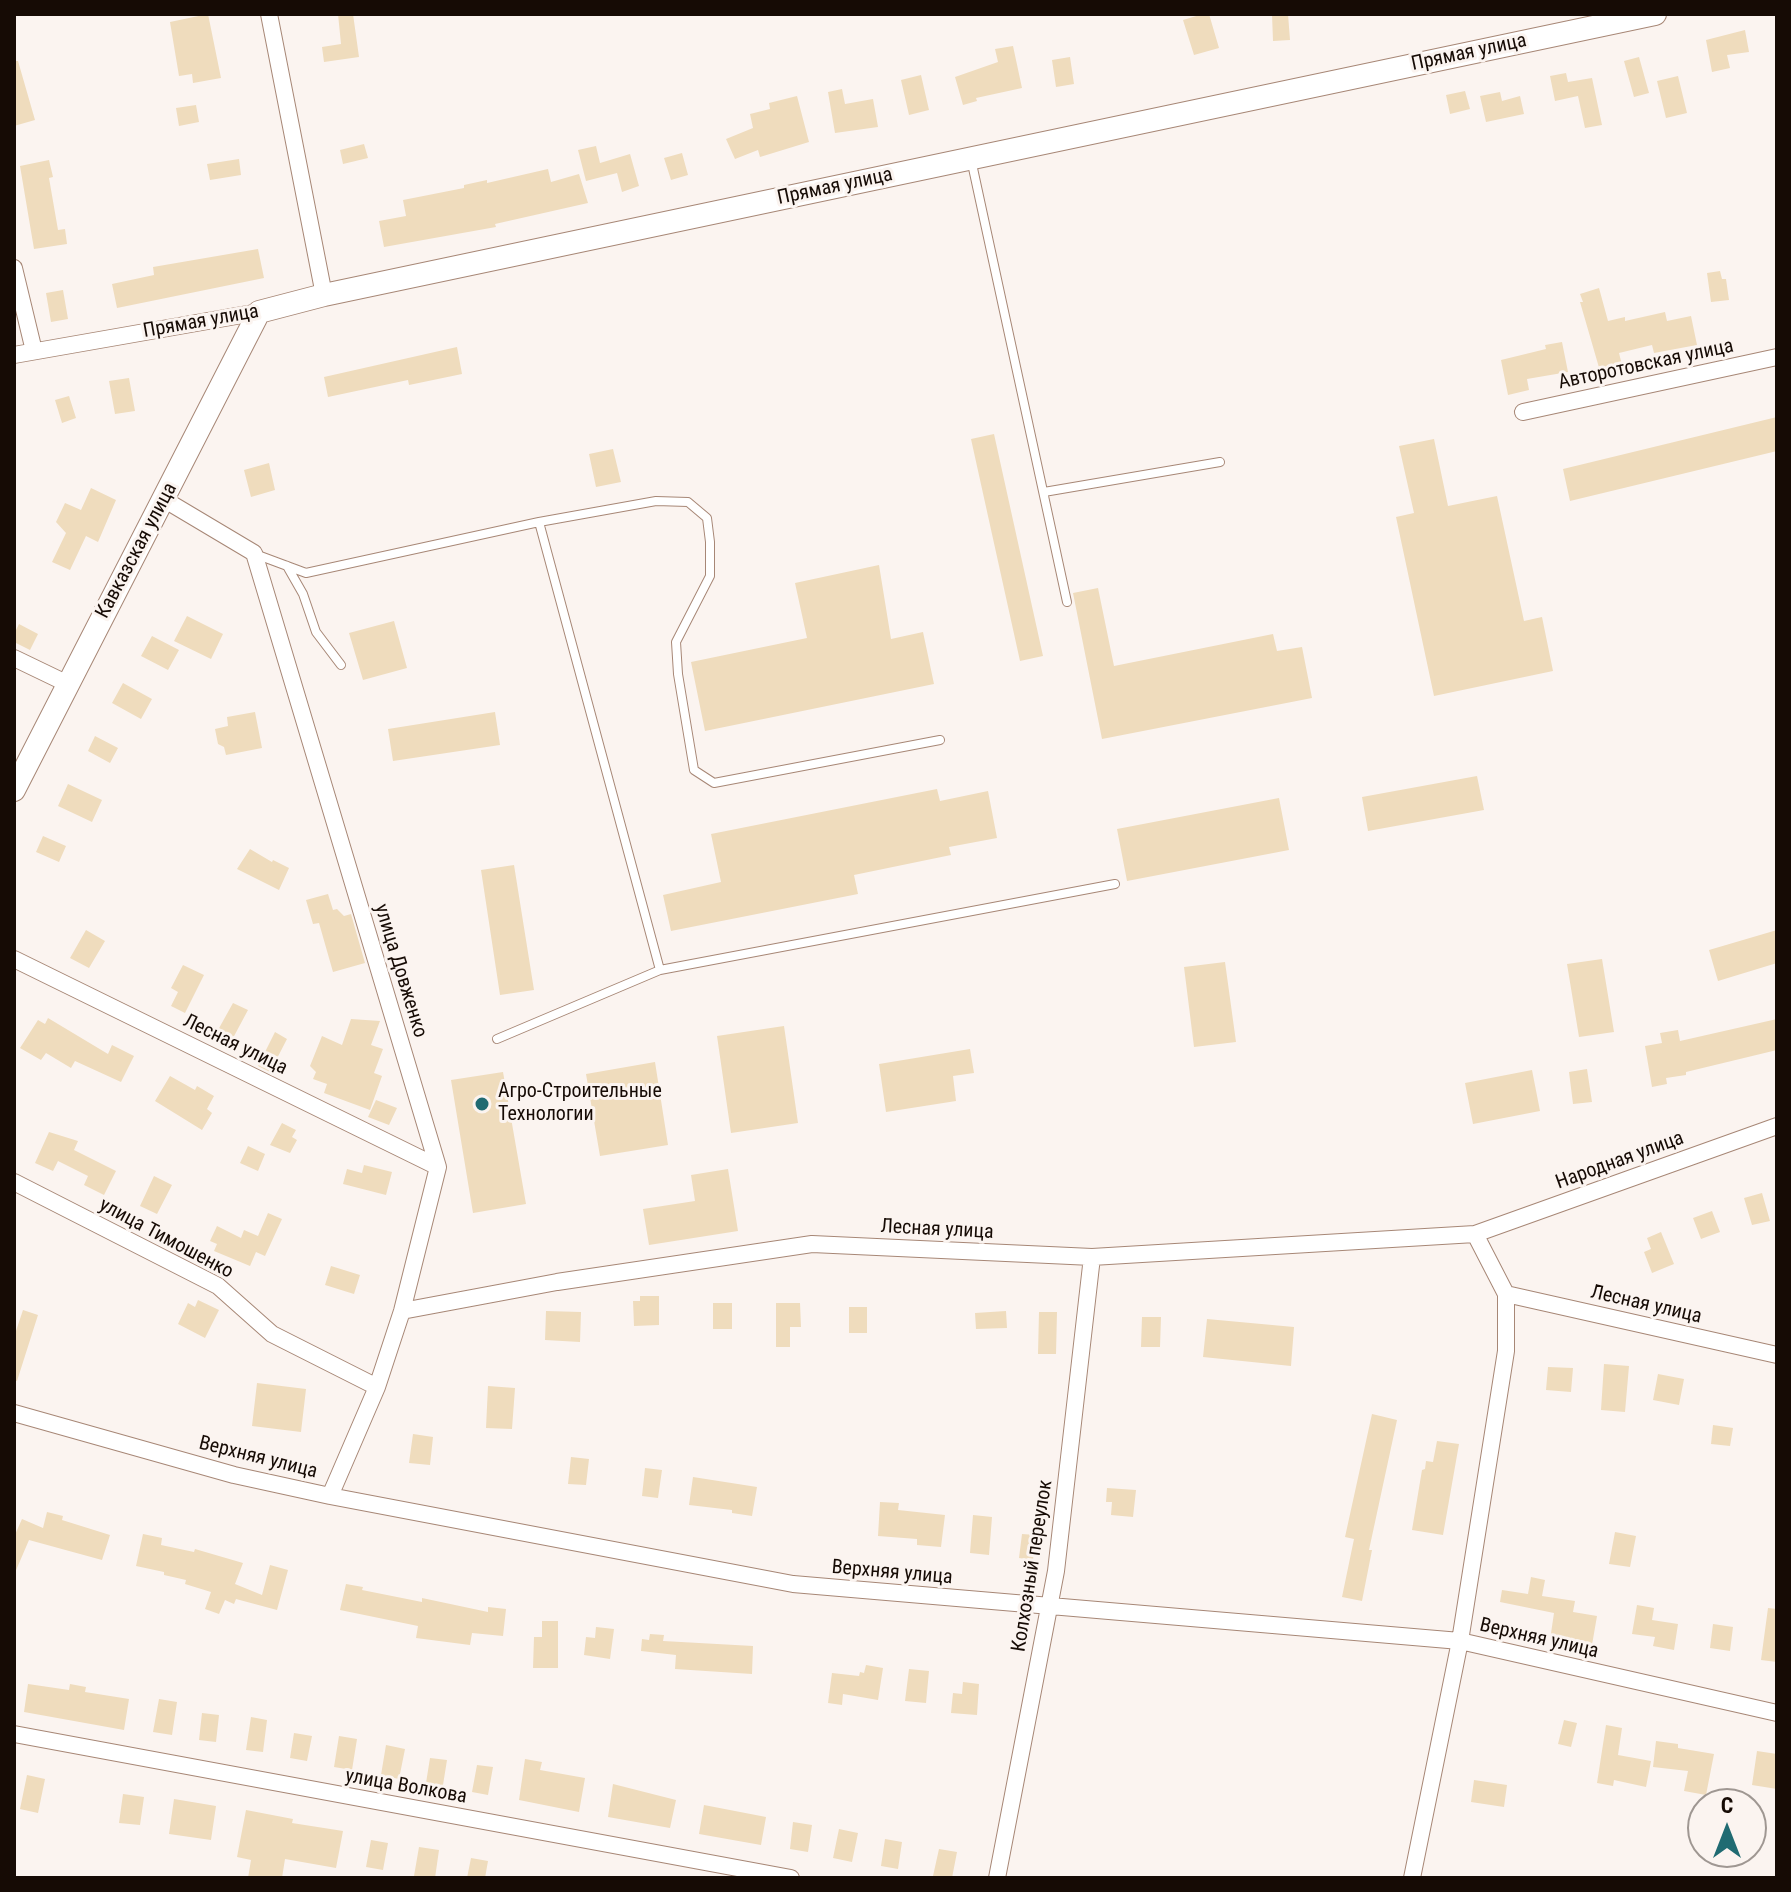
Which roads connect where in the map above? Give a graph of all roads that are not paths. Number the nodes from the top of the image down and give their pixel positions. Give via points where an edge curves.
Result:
1 (269, 14) edge
2 (1655, 14) edge
3 (971, 158) junction
4 (14, 268) edge
5 (324, 295) junction
6 (259, 312) junction
7 (34, 351) junction
8 (14, 355) edge
9 (1777, 357) edge
10 (1523, 412) dead end
11 (1220, 462) dead end
12 (1044, 492) junction
13 (165, 500) junction
14 (539, 522) junction
15 (254, 553) junction
16 (287, 565) junction
17 (1067, 602) dead end
18 (14, 658) edge
19 (341, 665) dead end
20 (68, 684) junction
21 (940, 740) dead end
22 (14, 790) edge
23 (1115, 884) dead end
24 (14, 959) edge
25 (660, 970) junction
26 (497, 1039) dead end
27 (1777, 1126) edge
28 (438, 1167) junction
29 (14, 1182) edge
30 (1475, 1234) junction
31 (1092, 1257) junction
32 (1506, 1294) junction
33 (402, 1311) junction
34 (1777, 1355) edge
35 (377, 1387) junction
36 (14, 1413) edge
37 (330, 1496) junction
38 (1049, 1607) junction
39 (1460, 1641) junction
40 (1777, 1713) edge
41 (14, 1734) edge
42 (791, 1878) edge
43 (997, 1878) edge
44 (1412, 1878) edge

1 - 5 street
2 - 3 street, Прямая улица
3 - 5 street, Прямая улица
3 - 12 lane
4 - 7 street
5 - 6 street, Прямая улица
6 - 7 street, Прямая улица
6 - 13 street, Кавказская улица
7 - 8 street, Прямая улица
9 - 10 street, Авторотовская улица
11 - 12 lane
12 - 17 lane
13 - 15 street
13 - 20 street, Кавказская улица
14 - 16 lane via 306,573
14 - 21 lane via 656,501 688,502 707,518 710,576 676,642 694,770 714,783
14 - 25 lane
15 - 16 lane
15 - 28 street, улица Довженко
16 - 19 lane via 316,632
18 - 20 street
20 - 22 street, Кавказская улица
23 - 25 lane
24 - 28 street, Лесная улица
25 - 26 lane
27 - 30 street, Народная улица
28 - 33 street
29 - 35 street, улица Тимошенко via 218,1286 272,1334
30 - 31 street, Лесная улица
30 - 32 street
31 - 33 street, Лесная улица via 812,1244
31 - 38 street, Колхозный переулок
32 - 34 street, Лесная улица
32 - 39 street via 1506,1351
33 - 35 street
35 - 37 street
36 - 37 street, Верхняя улица via 234,1475
37 - 38 street, Верхняя улица via 793,1584
38 - 39 street, Верхняя улица
38 - 43 street, Колхозный переулок
39 - 40 street, Верхняя улица
39 - 44 street
41 - 42 street, улица Волкова

